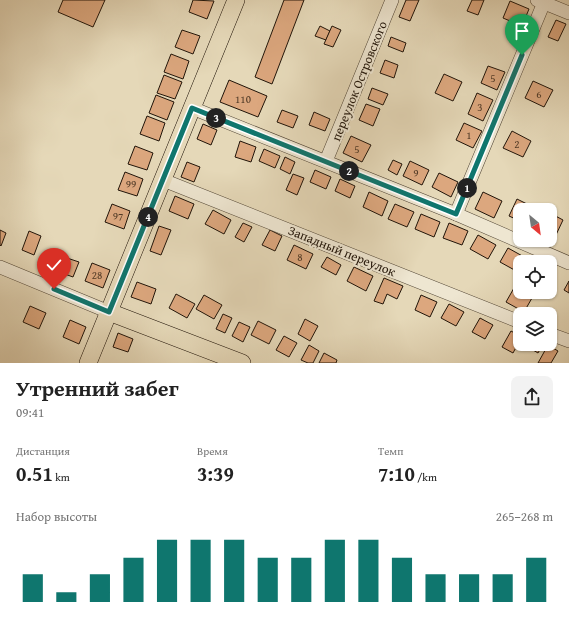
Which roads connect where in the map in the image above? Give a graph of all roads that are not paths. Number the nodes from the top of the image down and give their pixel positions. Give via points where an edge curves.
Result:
1 (236, 0) edge
2 (392, 0) edge
3 (542, 1) edge
4 (569, 13) edge
5 (192, 108) junction
6 (326, 161) junction
7 (163, 180) junction
8 (456, 214) junction
9 (569, 263) edge
10 (0, 267) edge
11 (109, 312) junction
12 (513, 319) edge
13 (557, 337) edge
14 (569, 341) edge
15 (239, 362) edge
16 (88, 363) edge

1 - 5 main road
2 - 6 street, переулок Островского
3 - 4 street
3 - 8 street
5 - 6 street
5 - 7 main road
6 - 8 street
7 - 11 main road
7 - 12 street, Западный переулок
8 - 9 street
10 - 11 street
11 - 15 main road
11 - 16 main road
13 - 14 street

